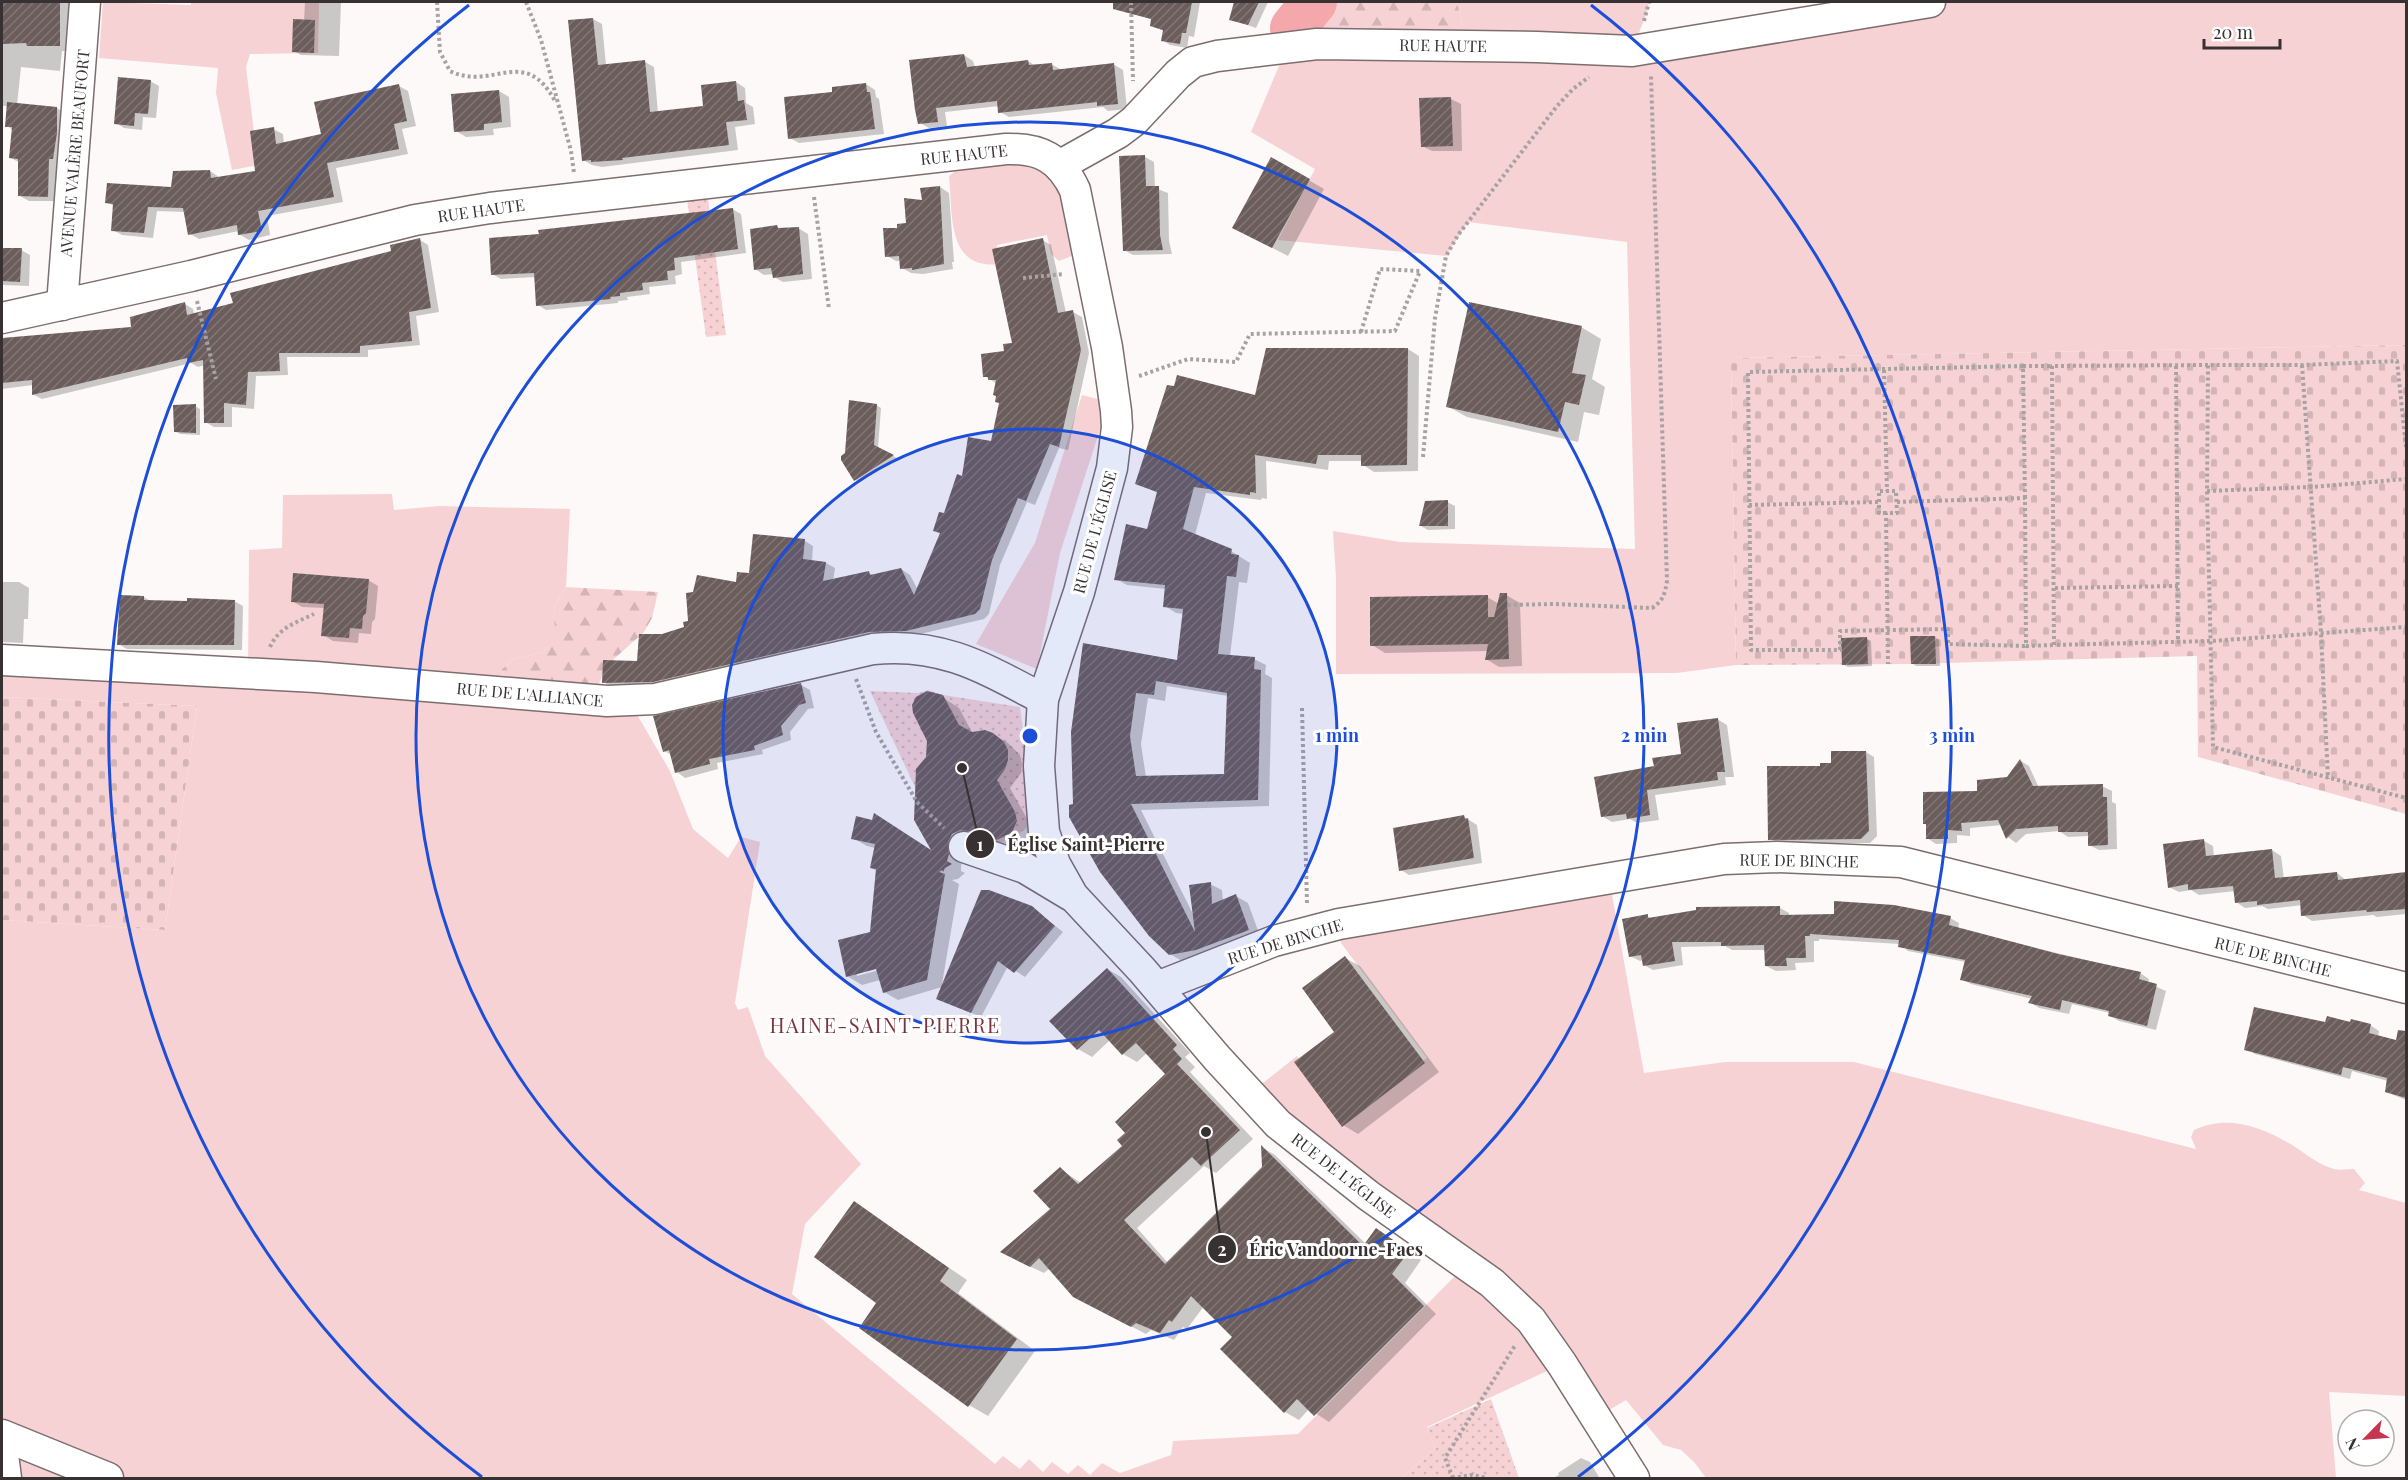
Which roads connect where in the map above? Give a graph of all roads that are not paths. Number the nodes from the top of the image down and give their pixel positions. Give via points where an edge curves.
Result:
1 (85, 2) edge
2 (1930, 2) edge
3 (1059, 165) junction
4 (62, 305) junction
5 (2, 318) edge
6 (2, 660) edge
7 (1043, 699) junction
8 (964, 848) road end
9 (1073, 896) junction
10 (1156, 987) junction
11 (2406, 988) edge
12 (2, 1435) edge
13 (2, 1447) edge
14 (6, 1479) edge
15 (108, 1479) edge
16 (1634, 1479) edge

1 - 4 street, AVENUE VALÈRE BEAUFORT
2 - 3 street, RUE HAUTE via 1632,51 1317,44 1217,56 1193,62 1134,121
3 - 4 street, RUE HAUTE via 1042,153 1006,149 489,208 415,220
3 - 7 street, RUE DE L'ÉGLISE via 1075,190 1113,385 1117,427 1112,468 1079,592
4 - 5 street, RUE HAUTE
6 - 7 street, RUE DE L'ALLIANCE via 266,674 630,701 655,699 900,646 964,659
7 - 9 street, RUE DE L'ÉGLISE via 1039,766 1044,832 1055,864
8 - 9 street, RUE DE L'ÉGLISE via 1025,868
9 - 10 street, RUE DE L'ÉGLISE
10 - 11 street, RUE DE BINCHE via 1308,931 1724,860 1777,857 1912,865
10 - 16 street, RUE DE L'ÉGLISE via 1278,1124 1369,1196 1492,1283 1531,1320
12 - 15 street
13 - 14 street

